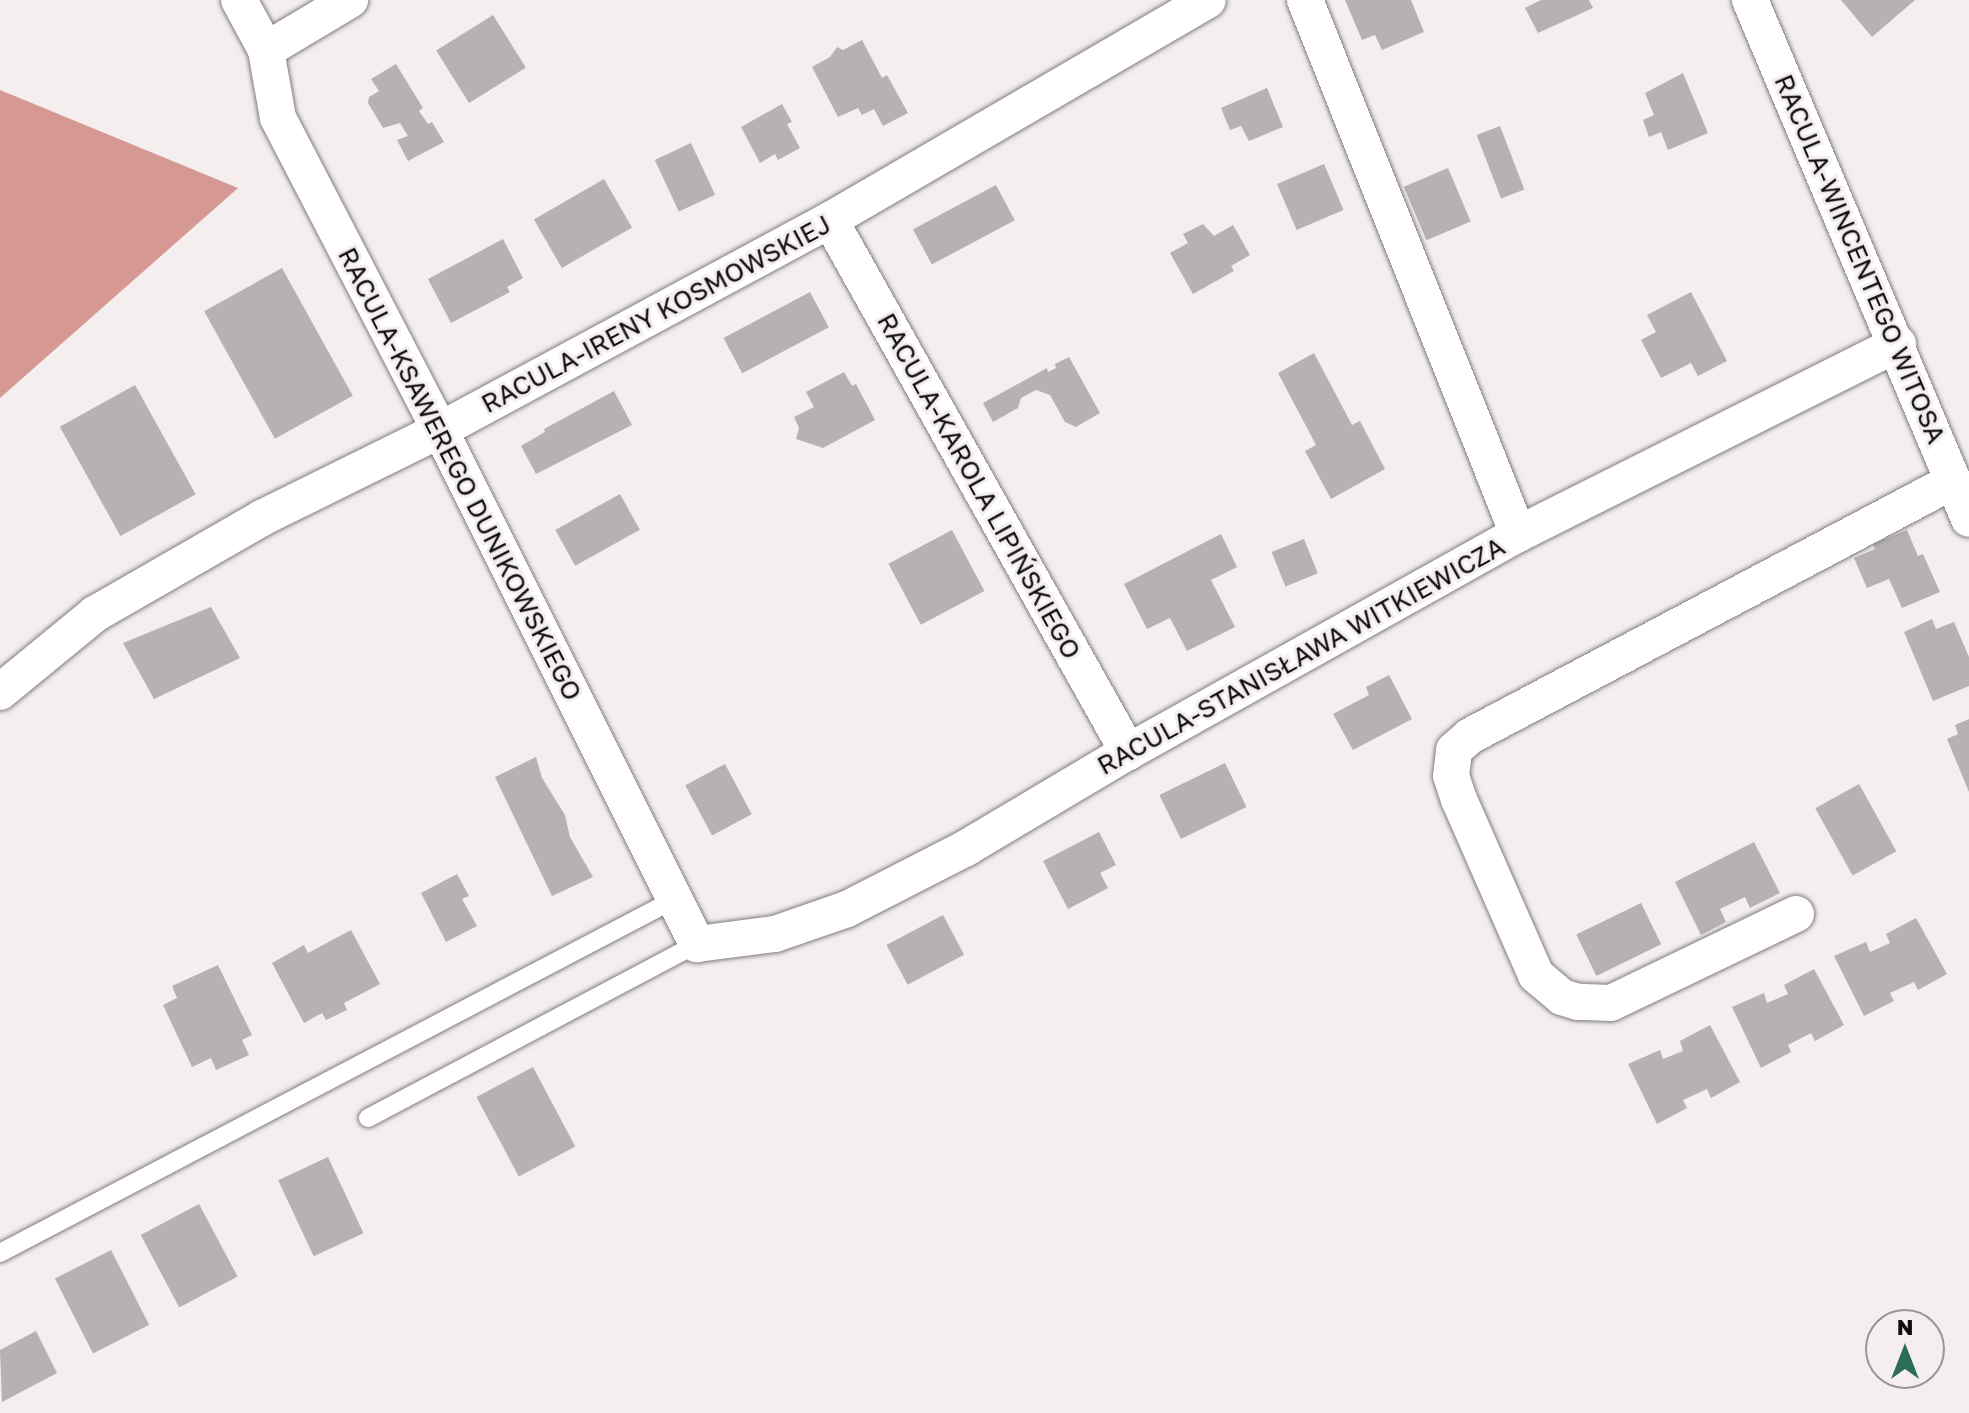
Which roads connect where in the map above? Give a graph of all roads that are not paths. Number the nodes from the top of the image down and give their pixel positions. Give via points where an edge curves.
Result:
1 (239, 0) edge
2 (350, 0) edge
3 (1208, 0) edge
4 (1305, 0) edge
5 (1750, 0) edge
6 (266, 50) junction
7 (830, 220) junction
8 (1898, 344) junction
9 (440, 430) junction
10 (1953, 481) junction
11 (1969, 519) edge
12 (1518, 534) junction
13 (0, 692) edge
14 (1128, 752) junction
15 (675, 899) junction
16 (1796, 914) dead end
17 (697, 944) junction
18 (368, 1118) dead end
19 (0, 1253) edge

1 - 6 street, RACULA-KSAWEREGO DUNIKOWSKIEGO
2 - 6 street
3 - 7 street, RACULA-IRENY KOSMOWSKIEJ
4 - 12 street
5 - 8 street, RACULA-WINCENTEGO WITOSA
6 - 9 street, RACULA-KSAWEREGO DUNIKOWSKIEGO via 278,118
7 - 9 street, RACULA-IRENY KOSMOWSKIEJ
7 - 14 street, RACULA-KAROLA LIPIŃSKIEGO
8 - 10 street, RACULA-WINCENTEGO WITOSA
8 - 12 street, RACULA-STANISŁAWA WITKIEWICZA
9 - 13 street, RACULA-IRENY KOSMOWSKIEJ via 262,518 95,614
9 - 15 street, RACULA-KSAWEREGO DUNIKOWSKIEGO
10 - 11 street, RACULA-WINCENTEGO WITOSA
10 - 16 street via 1470,736 1454,750 1451,776 1459,800 1536,975 1562,997 1611,1003
12 - 14 street, RACULA-STANISŁAWA WITKIEWICZA
14 - 17 street, RACULA-STANISŁAWA WITKIEWICZA via 966,848 847,909 775,934
15 - 17 street, RACULA-KSAWEREGO DUNIKOWSKIEGO
15 - 19 lane
17 - 18 lane

